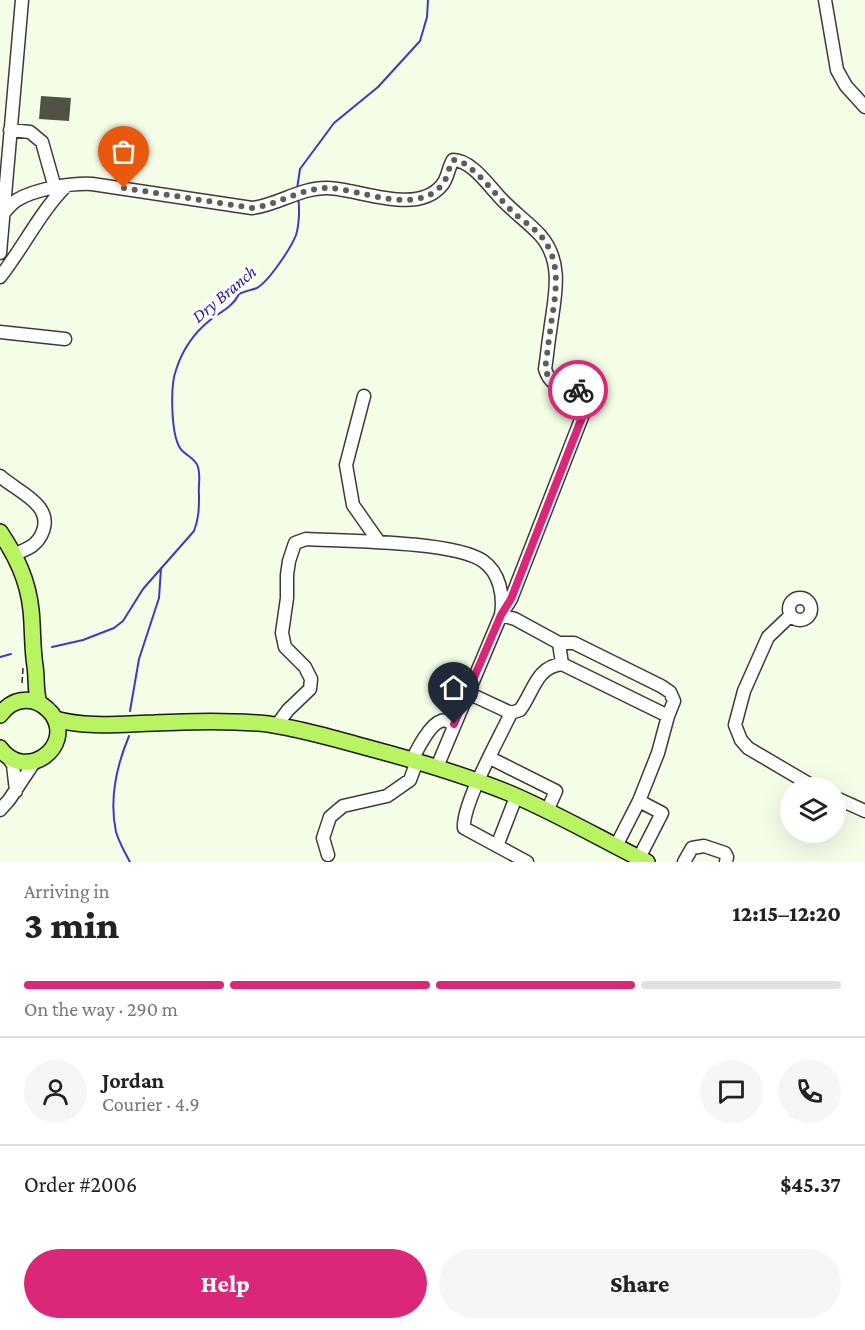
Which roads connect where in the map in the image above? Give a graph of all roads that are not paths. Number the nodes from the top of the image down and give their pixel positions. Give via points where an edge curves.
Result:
1 (22, 0) edge
2 (825, 0) edge
3 (865, 107) edge
4 (10, 130) junction
5 (60, 187) junction
6 (3, 214) junction
7 (0, 254) edge
8 (0, 277) edge
9 (0, 332) edge
10 (65, 339) dead end
11 (364, 396) dead end
12 (0, 476) edge
13 (0, 532) edge
14 (379, 542) junction
15 (15, 554) junction
16 (501, 615) junction
17 (791, 615) dead end
18 (559, 643) junction
19 (32, 651) junction
20 (562, 664) junction
21 (468, 693) junction
22 (17, 702) junction
23 (39, 703) junction
24 (512, 713) junction
25 (0, 715) edge
26 (668, 716) junction
27 (55, 719) junction
28 (454, 724) junction
29 (92, 726) junction
30 (276, 726) junction
31 (56, 741) junction
32 (3, 752) edge
33 (489, 758) junction
34 (415, 760) junction
35 (36, 761) junction
36 (437, 767) junction
37 (797, 777) edge
38 (478, 782) junction
39 (16, 791) junction
40 (516, 797) junction
41 (639, 801) junction
42 (846, 802) edge
43 (0, 810) edge
44 (547, 811) junction
45 (865, 811) edge
46 (497, 846) junction
47 (616, 846) junction
48 (328, 855) dead end
49 (643, 860) edge
50 (527, 862) edge
51 (684, 862) edge
52 (726, 862) edge

1 - 4 street
2 - 3 street via 837,70
4 - 5 street via 30,132 42,142
4 - 6 street
5 - 6 street via 25,196
5 - 8 street
5 - 16 street via 92,184 252,208 329,188 406,200 428,196 441,188 453,160 459,160 540,234 557,276 545,369 553,383 579,390 587,404 519,580
6 - 7 street
9 - 10 street
11 - 14 street via 346,465 353,505
12 - 15 street via 41,508 44,516 45,525 36,544
13 - 15 main road
14 - 16 street via 473,555 485,563 499,584 504,601
14 - 30 street via 306,539 295,543 288,568 282,633 285,647 305,667 311,679 310,689
15 - 19 main road via 29,592
16 - 18 street
16 - 21 street
17 - 37 street via 768,637 744,691 735,725 748,748
18 - 20 street
18 - 26 street via 574,643 670,692 674,701
19 - 22 main road
19 - 23 main road
20 - 24 street via 549,665 520,710
20 - 26 street
21 - 24 street
21 - 28 street
22 - 23 main road
22 - 25 main road
23 - 27 main road
24 - 33 street
26 - 41 street
27 - 29 main road
27 - 31 main road
28 - 34 street via 438,723 419,746
28 - 36 street
29 - 30 main road via 204,720
29 - 31 main road
30 - 34 main road
31 - 35 main road via 48,754
32 - 35 main road via 21,762
32 - 39 street via 14,765
33 - 38 street
33 - 44 street via 556,791
34 - 36 main road
34 - 48 street via 410,780 387,796 343,806 330,817 323,838
35 - 39 street
36 - 38 main road
38 - 40 main road
38 - 46 street via 464,828
39 - 43 street
40 - 44 main road
40 - 46 street
41 - 47 street
41 - 49 street via 662,813
42 - 45 street
44 - 47 main road
46 - 50 street
47 - 49 main road
51 - 52 street via 692,848 704,846 725,853

